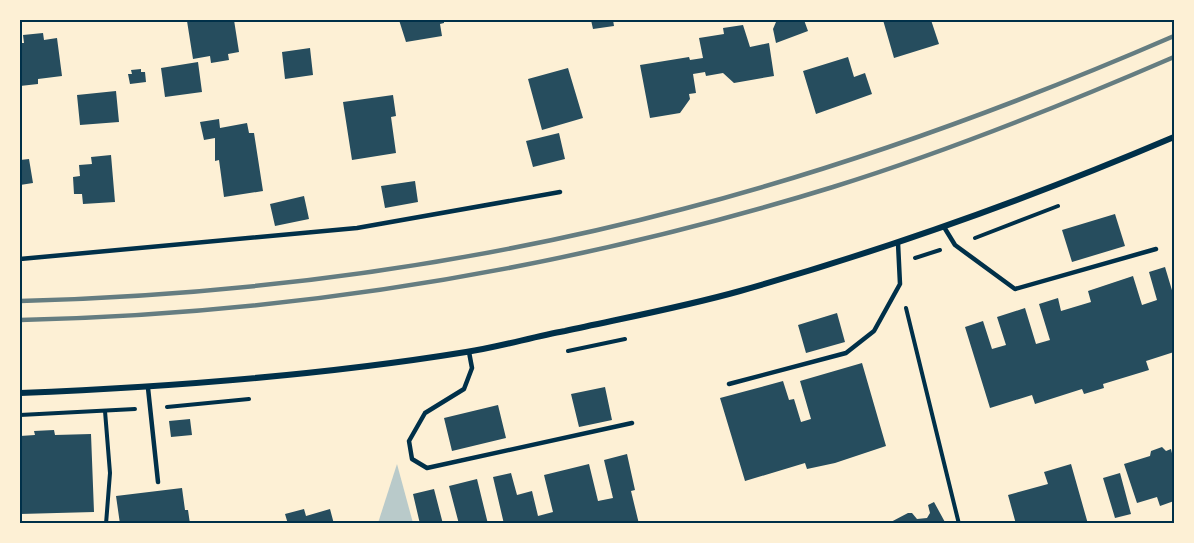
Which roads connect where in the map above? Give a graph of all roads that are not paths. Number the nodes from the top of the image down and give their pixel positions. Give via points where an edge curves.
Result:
1 (1174, 138) edge
2 (560, 192) dead end
3 (944, 227) junction
4 (898, 243) junction
5 (1156, 249) dead end
6 (20, 259) edge
7 (469, 352) junction
8 (729, 384) dead end
9 (148, 388) junction
10 (20, 393) edge
11 (632, 423) dead end
12 (158, 482) dead end

1 - 3 street
2 - 6 lane via 357,228
3 - 4 street
3 - 5 lane via 955,244 1015,289
4 - 7 street via 665,310
4 - 8 lane via 900,284 874,331 846,353
7 - 9 street via 258,380
7 - 11 lane via 472,368 464,389 425,413 409,441 412,459 427,468
9 - 10 street
9 - 12 lane

